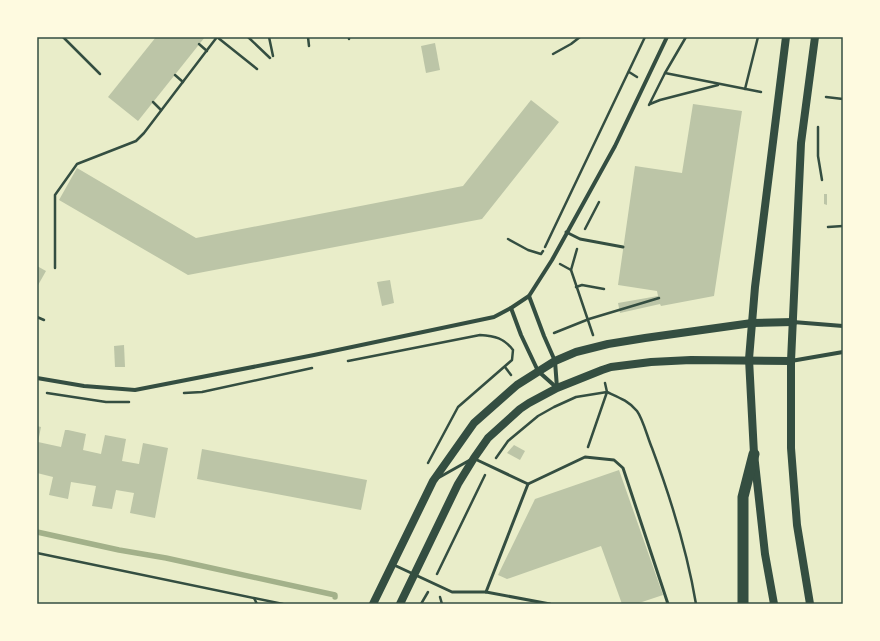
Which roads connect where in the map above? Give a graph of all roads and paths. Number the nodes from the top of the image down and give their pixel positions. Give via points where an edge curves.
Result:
1 (64, 37) edge
2 (217, 37) edge
3 (248, 37) edge
4 (269, 37) edge
5 (308, 37) edge
6 (580, 37) edge
7 (645, 37) edge
8 (667, 37) edge
9 (686, 37) edge
10 (758, 37) edge
11 (786, 37) edge
12 (814, 37) edge
13 (199, 44) dead end
14 (310, 46) dead end
15 (207, 51) junction
16 (553, 54) dead end
17 (257, 69) dead end
18 (666, 73) junction
19 (100, 74) dead end
20 (174, 75) dead end
21 (183, 82) junction
22 (720, 84) junction
23 (745, 89) junction
24 (761, 92) dead end
25 (826, 97) dead end
26 (843, 99) edge
27 (153, 102) dead end
28 (649, 105) junction
29 (161, 110) junction
30 (646, 111) dead end
31 (818, 126) dead end
32 (822, 180) dead end
33 (601, 197) dead end
34 (843, 226) edge
35 (828, 227) dead end
36 (566, 232) junction
37 (508, 239) dead end
38 (580, 239) junction
39 (623, 247) dead end
40 (55, 268) dead end
41 (576, 287) junction
42 (604, 289) dead end
43 (529, 296) junction
44 (659, 298) dead end
45 (511, 308) junction
46 (37, 317) edge
47 (589, 319) junction
48 (44, 320) dead end
49 (793, 322) junction
50 (752, 323) junction
51 (843, 326) edge
52 (556, 332) dead end
53 (595, 339) dead end
54 (843, 352) edge
55 (749, 359) junction
56 (555, 361) junction
57 (791, 361) junction
58 (538, 371) junction
59 (37, 378) edge
60 (606, 385) dead end
61 (557, 388) junction
62 (606, 392) junction
63 (754, 454) junction
64 (585, 457) junction
65 (474, 458) junction
66 (433, 481) junction
67 (528, 484) junction
68 (37, 553) edge
69 (392, 564) junction
70 (415, 574) junction
71 (486, 592) junction
72 (254, 598) junction
73 (257, 604) edge
74 (283, 604) edge
75 (373, 604) edge
76 (400, 604) edge
77 (550, 604) edge
78 (668, 604) edge
79 (696, 604) edge
80 (744, 604) edge
81 (774, 604) edge
82 (810, 604) edge

1 - 19 path
2 - 15 path
2 - 17 path
3 - 4 path via 272,57
5 - 14 path
6 - 16 path
7 - 37 path via 542,254
8 - 36 street via 615,146
9 - 18 path
10 - 23 path
11 - 50 main road
12 - 49 main road via 801,143
13 - 15 path
15 - 21 path
18 - 22 path
18 - 28 path
20 - 21 path
21 - 29 path
22 - 23 path
22 - 28 path
23 - 24 path
25 - 26 path
27 - 29 path
28 - 30 path
29 - 40 path via 136,141 77,164 70,172 55,195
31 - 32 path via 818,156
33 - 38 path
34 - 35 path
36 - 38 lane
36 - 43 street
38 - 39 lane
38 - 41 path via 571,270
41 - 42 path
41 - 47 path
43 - 45 street
43 - 56 street
44 - 47 path
45 - 58 street
45 - 59 street via 494,317 135,390 84,386
46 - 48 path
47 - 52 path
47 - 53 path
49 - 50 main road
49 - 51 street
49 - 57 main road
50 - 55 main road
50 - 56 main road via 608,344 576,352
54 - 57 street
55 - 57 main road
55 - 61 main road via 651,362 602,370
55 - 63 main road
56 - 58 main road
56 - 61 street
57 - 82 main road via 791,448 798,525
58 - 61 street
58 - 66 main road via 517,384 474,423
60 - 62 path
61 - 65 main road via 520,409 488,438
62 - 64 path
62 - 79 path via 625,400 638,412 680,529
63 - 80 highway via 742,497
63 - 81 main road via 765,554
64 - 67 lane
64 - 78 lane via 614,460 623,468
65 - 66 lane
65 - 67 lane
65 - 70 main road via 458,484
66 - 69 main road
67 - 71 lane
68 - 72 path
69 - 70 lane
69 - 75 main road
70 - 71 lane via 452,592
70 - 76 main road
71 - 77 lane
72 - 73 path
72 - 74 path

